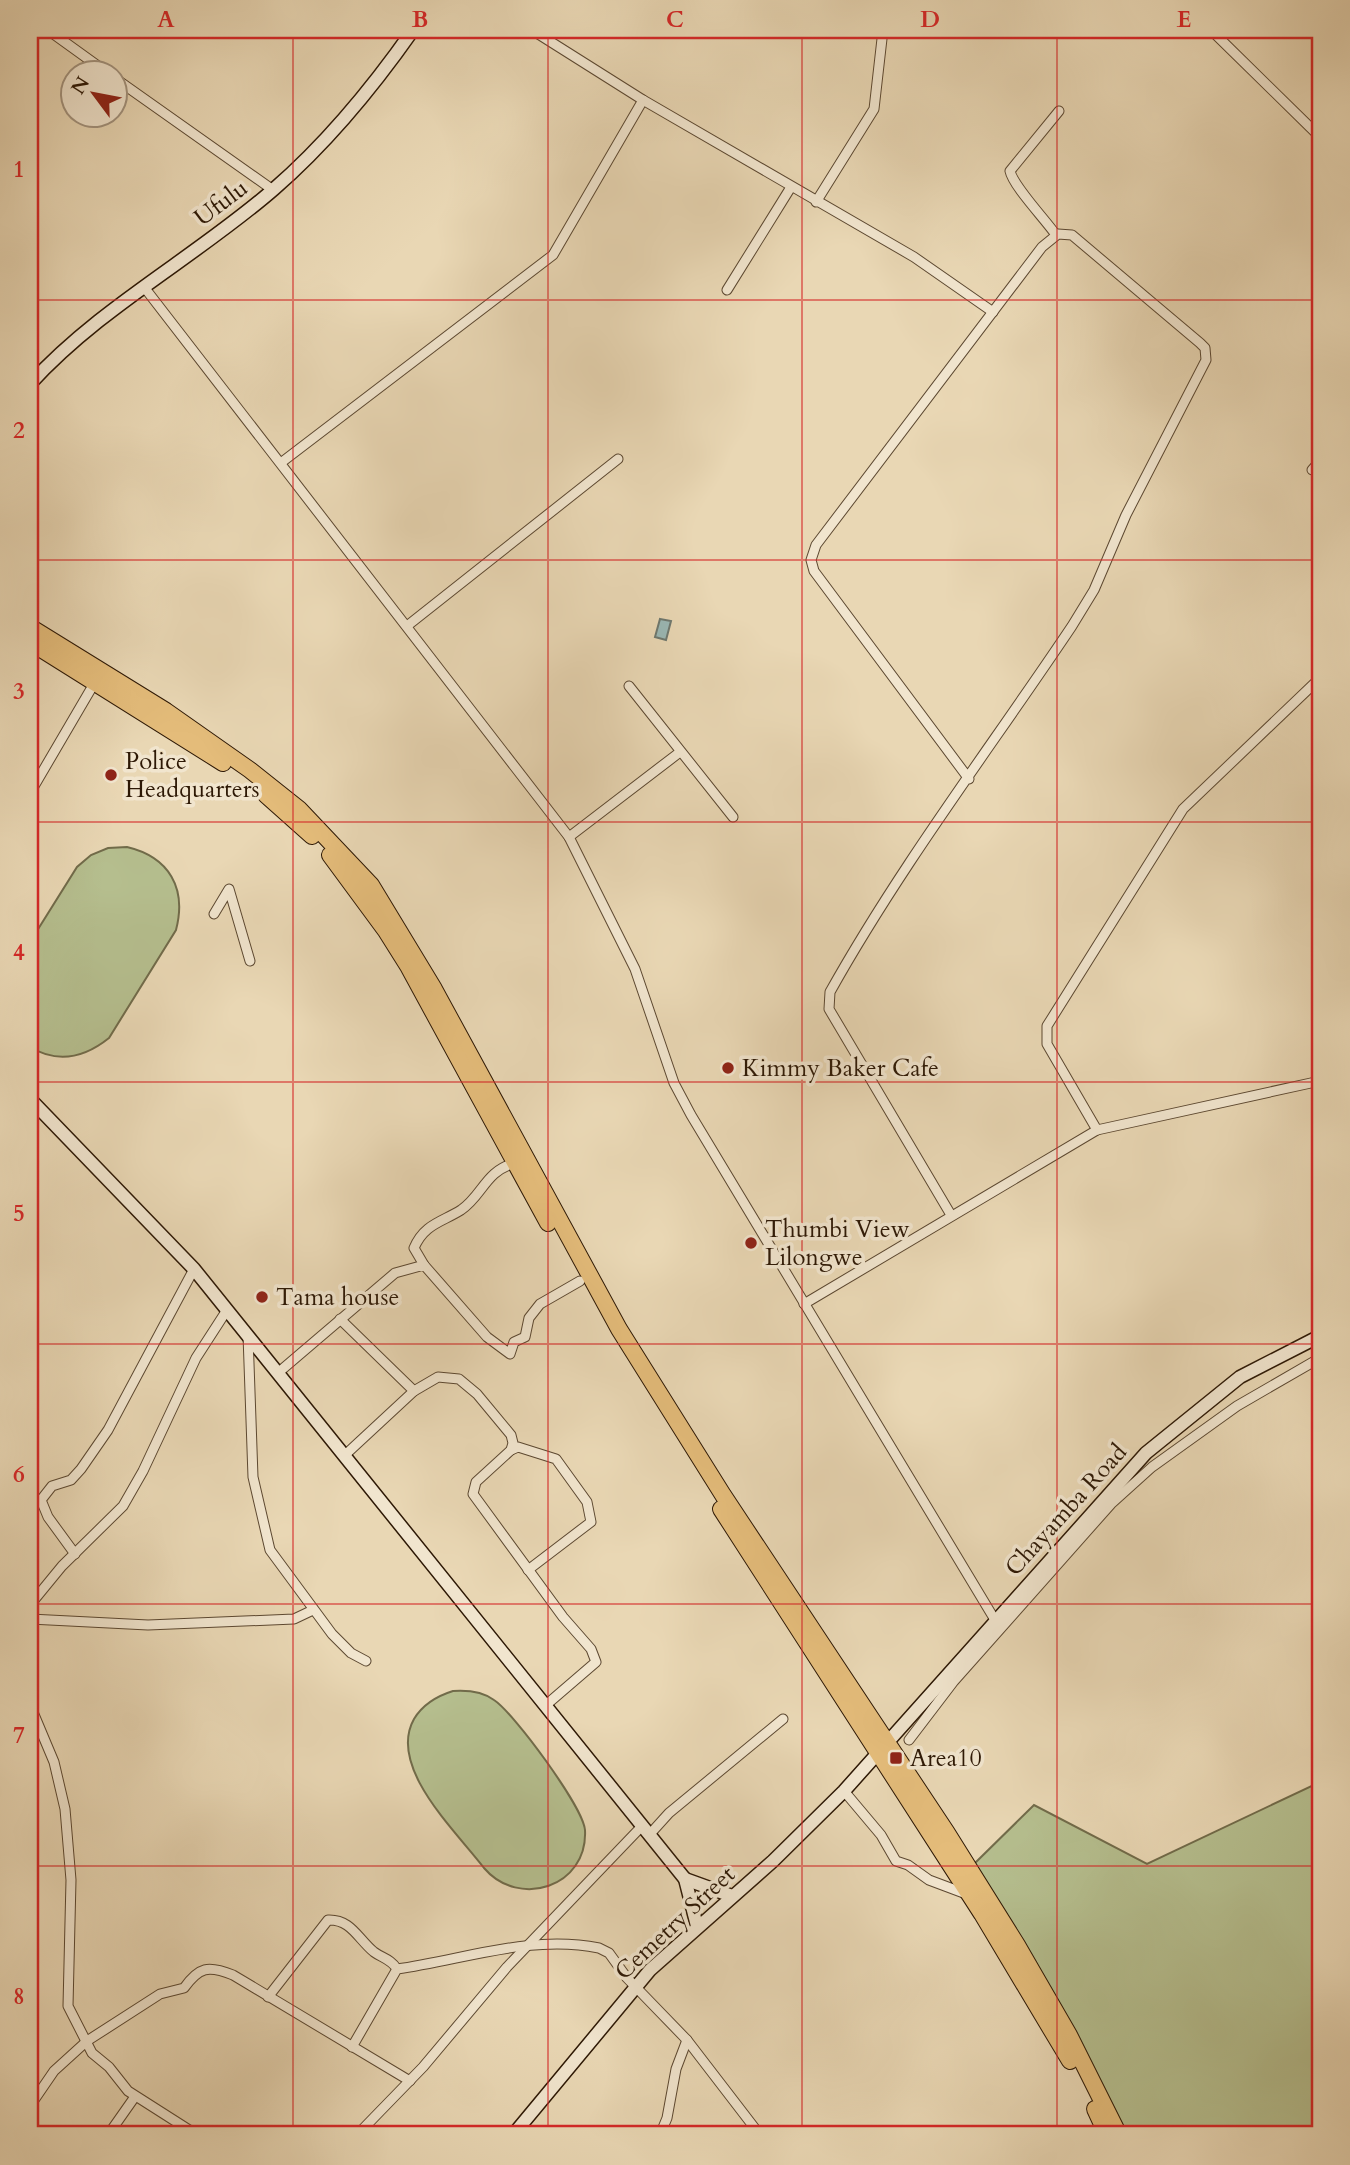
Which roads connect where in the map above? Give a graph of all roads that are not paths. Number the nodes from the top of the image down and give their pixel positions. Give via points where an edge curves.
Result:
1 (413, 30) edge
2 (532, 30) edge
3 (883, 30) edge
4 (1211, 30) edge
5 (53, 31) edge
6 (91, 60) edge
7 (130, 89) edge
8 (643, 100) junction
9 (1059, 111) dead end
10 (1320, 137) edge
11 (791, 187) junction
12 (273, 190) junction
13 (816, 202) junction
14 (1056, 235) junction
15 (144, 287) junction
16 (727, 290) dead end
17 (993, 312) junction
18 (30, 384) edge
19 (618, 459) dead end
20 (1320, 461) edge
21 (282, 462) junction
22 (1312, 470) dead end
23 (407, 626) junction
24 (30, 627) edge
25 (30, 642) edge
26 (1320, 678) edge
27 (95, 682) junction
28 (629, 686) dead end
29 (680, 752) junction
30 (969, 779) junction
31 (30, 793) edge
32 (733, 817) dead end
33 (569, 837) junction
34 (214, 914) dead end
35 (250, 961) dead end
36 (1320, 1081) edge
37 (30, 1099) edge
38 (1097, 1130) junction
39 (515, 1163) junction
40 (951, 1215) junction
41 (424, 1265) junction
42 (194, 1269) junction
43 (580, 1281) junction
44 (804, 1304) junction
45 (227, 1310) junction
46 (340, 1318) junction
47 (248, 1335) junction
48 (1320, 1336) edge
49 (1320, 1358) edge
50 (279, 1372) junction
51 (414, 1391) junction
52 (511, 1450) junction
53 (345, 1455) junction
54 (75, 1554) junction
55 (528, 1570) junction
56 (30, 1605) edge
57 (313, 1610) junction
58 (30, 1619) edge
59 (995, 1620) junction
60 (366, 1661) dead end
61 (30, 1705) edge
62 (545, 1705) junction
63 (783, 1718) dead end
64 (909, 1740) dead end
65 (881, 1747) junction
66 (844, 1791) junction
67 (646, 1829) junction
68 (685, 1879) junction
69 (970, 1895) junction
70 (732, 1896) junction
71 (697, 1926) junction
72 (528, 1947) junction
73 (397, 1969) junction
74 (635, 1986) junction
75 (268, 1997) junction
76 (687, 2040) junction
77 (87, 2041) junction
78 (352, 2047) junction
79 (410, 2081) junction
80 (134, 2098) junction
81 (30, 2106) edge
82 (108, 2135) edge
83 (197, 2135) edge
84 (357, 2135) edge
85 (513, 2135) edge
86 (660, 2135) edge
87 (760, 2135) edge
88 (1107, 2135) edge
89 (1119, 2135) edge

1 - 12 street, Ufulu via 333,130
2 - 8 street
3 - 13 street via 874,109
4 - 10 street
5 - 6 street
7 - 12 street
8 - 11 street
8 - 21 street via 553,255
9 - 14 street via 1010,171 1012,181
11 - 13 street
11 - 16 street
12 - 15 street, Ufulu
13 - 17 street via 914,257
14 - 17 street
14 - 30 street via 1072,236 1082,244 1200,343 1206,360 1088,599
15 - 18 street, Ufulu
15 - 21 street
17 - 30 street via 816,545 811,560 814,571
19 - 23 street
20 - 22 street
21 - 23 street
23 - 33 street
24 - 65 highway via 250,769 299,809 371,885 434,989 619,1329 800,1608
25 - 27 highway
26 - 38 street via 1183,809 1047,1026 1047,1044
27 - 31 street
27 - 39 highway via 246,779 333,859 408,966
28 - 29 street
29 - 32 street
29 - 33 street
30 - 40 street via 839,975 830,992 829,1009
33 - 44 street via 635,970 680,1094
34 - 35 street via 229,889
36 - 38 street
37 - 42 street
38 - 40 street
39 - 41 street via 493,1172 463,1209 428,1227 414,1248
39 - 43 highway
40 - 44 street
41 - 43 street via 487,1337 510,1354 514,1342 525,1337 529,1318 540,1304
41 - 46 street via 395,1273
42 - 45 street
42 - 54 street via 101,1440 71,1480 52,1486 41,1500
43 - 65 highway via 653,1403
44 - 59 street
45 - 47 street
45 - 54 street via 197,1358 123,1506
46 - 50 street
46 - 51 street
47 - 50 street
47 - 57 street via 253,1477 267,1538 270,1550
48 - 59 street, Chayamba Road via 1240,1377 1178,1424 1121,1479
49 - 64 street via 1237,1406 1152,1467 1111,1504 954,1681
50 - 53 street
51 - 52 street via 438,1377 459,1379 511,1435
51 - 53 street
52 - 55 street via 476,1482 473,1494
52 - 55 street via 518,1447 556,1459 587,1502 591,1522
53 - 62 street
54 - 56 street
55 - 62 street via 591,1649 596,1662
57 - 58 street via 294,1619 161,1625
57 - 60 street via 351,1653
59 - 65 street, Chayamba Road
61 - 77 street via 54,1762 65,1809 71,1880 68,2006
62 - 67 street
63 - 67 street
65 - 66 street, Cemetry Street
65 - 69 highway
65 - 89 highway via 947,1833 1017,1945
66 - 69 street via 896,1861
66 - 70 street, Cemetry Street
67 - 68 street
67 - 72 street
68 - 70 street
68 - 71 street
69 - 88 highway via 1049,2021
70 - 71 street, Cemetry Street
71 - 74 street, Cemetry Street
72 - 73 street via 485,1950
72 - 74 street via 599,1948 614,1958
72 - 79 street
73 - 75 street via 348,1925 328,1920
73 - 78 street
74 - 76 street
74 - 85 street, Cemetry Street
75 - 77 street via 223,1971 198,1971 184,1988 160,1994
75 - 78 street
76 - 86 street
76 - 87 street
77 - 80 street via 92,2053
77 - 81 street via 54,2071
78 - 79 street
79 - 84 street
80 - 82 street
80 - 83 street

